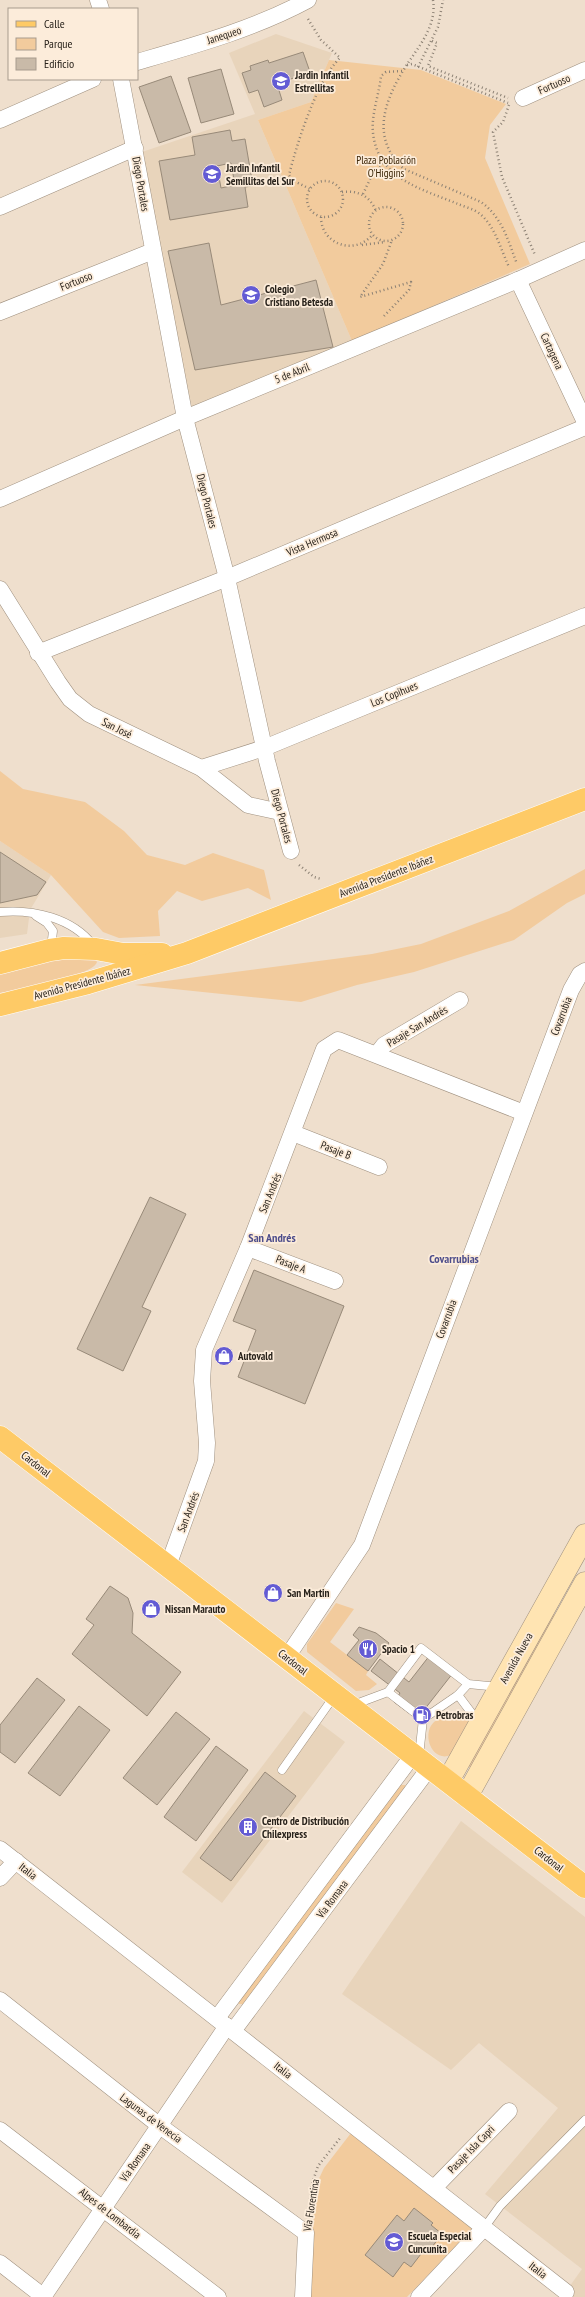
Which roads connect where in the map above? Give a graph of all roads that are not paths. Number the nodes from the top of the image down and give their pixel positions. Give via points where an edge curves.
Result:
1 (304, 2) edge
2 (138, 62) edge
3 (585, 70) edge
4 (91, 80) edge
5 (121, 80) edge
6 (516, 100) road end
7 (0, 120) edge
8 (135, 148) junction
9 (0, 207) edge
10 (585, 250) edge
11 (153, 251) junction
12 (518, 280) junction
13 (0, 312) edge
14 (185, 418) junction
15 (585, 422) edge
16 (585, 428) edge
17 (0, 499) edge
18 (227, 578) junction
19 (0, 589) edge
20 (585, 616) edge
21 (38, 653) junction
22 (264, 748) junction
23 (201, 768) junction
24 (585, 799) edge
25 (280, 812) junction
26 (291, 851) road end
27 (0, 912) edge
28 (32, 913) junction
29 (96, 949) junction
30 (50, 950) junction
31 (187, 953) junction
32 (0, 963) edge
33 (585, 971) edge
34 (88, 983) junction
35 (460, 1000) dead end
36 (0, 1004) edge
37 (377, 1054) junction
38 (524, 1112) junction
39 (293, 1133) junction
40 (379, 1167) dead end
41 (248, 1248) junction
42 (335, 1281) dead end
43 (0, 1437) edge
44 (585, 1535) edge
45 (168, 1566) junction
46 (585, 1583) edge
47 (551, 1597) junction
48 (571, 1609) junction
49 (287, 1657) junction
50 (468, 1684) junction
51 (500, 1687) junction
52 (388, 1692) junction
53 (458, 1695) junction
54 (343, 1700) junction
55 (423, 1719) junction
56 (480, 1724) junction
57 (421, 1760) junction
58 (282, 1770) dead end
59 (448, 1781) junction
60 (467, 1796) junction
61 (0, 1849) edge
62 (16, 1861) junction
63 (0, 1878) edge
64 (585, 1887) edge
65 (0, 2000) edge
66 (225, 2025) junction
67 (509, 2111) dead end
68 (585, 2120) edge
69 (160, 2126) junction
70 (0, 2130) edge
71 (434, 2188) junction
72 (104, 2208) junction
73 (484, 2228) junction
74 (306, 2233) joint
75 (0, 2263) edge
76 (569, 2294) edge
77 (43, 2297) edge
78 (218, 2297) edge
79 (302, 2297) edge
80 (419, 2297) edge

1 - 2 street, Janequeo via 235,33
3 - 6 street, Fortuoso
4 - 7 street
5 - 8 street, Diego Portales
8 - 9 street, Diego Portales
8 - 11 street, Diego Portales
10 - 12 street, 5 de Abril
11 - 13 street, Fortuoso
11 - 14 street, Diego Portales
12 - 14 street, 5 de Abril
12 - 15 street, Cartagena
14 - 17 street, 5 de Abril
14 - 18 street, Diego Portales
16 - 18 street, Vista Hermosa
18 - 21 street, Vista Hermosa
18 - 22 street, Diego Portales
19 - 21 street, San José
20 - 22 street, Los Copihues
21 - 23 street, San José via 70,699 89,714
22 - 23 street, Los Copihues
22 - 25 street, Diego Portales
23 - 25 street, San José via 248,806
24 - 31 main road, Avenida Presidente Ibáñez
25 - 26 street, Diego Portales
27 - 28 lane
28 - 29 lane via 70,924 84,934
28 - 30 lane via 47,923 52,931 53,944
29 - 30 main road, Avenida Presidente Ibáñez
29 - 31 main road, Avenida Presidente Ibáñez via 129,954
29 - 34 main road via 102,958 103,968 101,973
30 - 32 main road, Avenida Presidente Ibáñez
31 - 34 main road, Avenida Presidente Ibáñez
33 - 38 street, Covarrubia via 580,974 571,990
34 - 36 main road, Avenida Presidente Ibáñez
35 - 37 street, Pasaje San Andrés via 384,1045
37 - 38 street, San Andrés
37 - 39 street, San Andrés via 338,1040 324,1049
38 - 49 street, Covarrubia via 362,1545
39 - 40 street, Pasaje B
39 - 41 street, San Andrés
41 - 42 street, Pasaje A
41 - 45 street, San Andrés via 204,1350 202,1380 206,1462
43 - 45 main road, Cardonal
44 - 47 street, Avenida Nueva
45 - 49 main road, Cardonal
46 - 48 street
47 - 48 street
47 - 51 street, Avenida Nueva
48 - 60 street
49 - 54 main road, Cardonal
50 - 51 lane
50 - 52 lane via 421,1648
50 - 53 lane
51 - 56 street, Avenida Nueva
52 - 54 lane
52 - 55 lane
53 - 55 lane
53 - 56 lane
54 - 57 main road, Cardonal
54 - 58 lane
55 - 57 lane via 419,1746
56 - 59 street, Avenida Nueva
57 - 59 main road, Cardonal
57 - 66 street, Vía Romana
59 - 60 main road, Cardonal
60 - 64 main road, Cardonal
61 - 62 street, Italia
62 - 63 street
62 - 66 street, Italia
65 - 69 street, Lagunas de Venecia
66 - 69 street, Vía Romana
66 - 71 street, Italia
67 - 71 street, Pasaje Isla Capri
68 - 73 lane via 500,2206
69 - 72 street, Vía Romana
69 - 74 street, Lagunas de Venecia
70 - 72 street, Alpes de Lombardía
71 - 73 street, Italia
72 - 77 street, Vía Romana
72 - 78 street, Alpes de Lombardía
73 - 76 street, Italia
73 - 80 street
74 - 79 street, Vía Florentina
75 - 77 street

